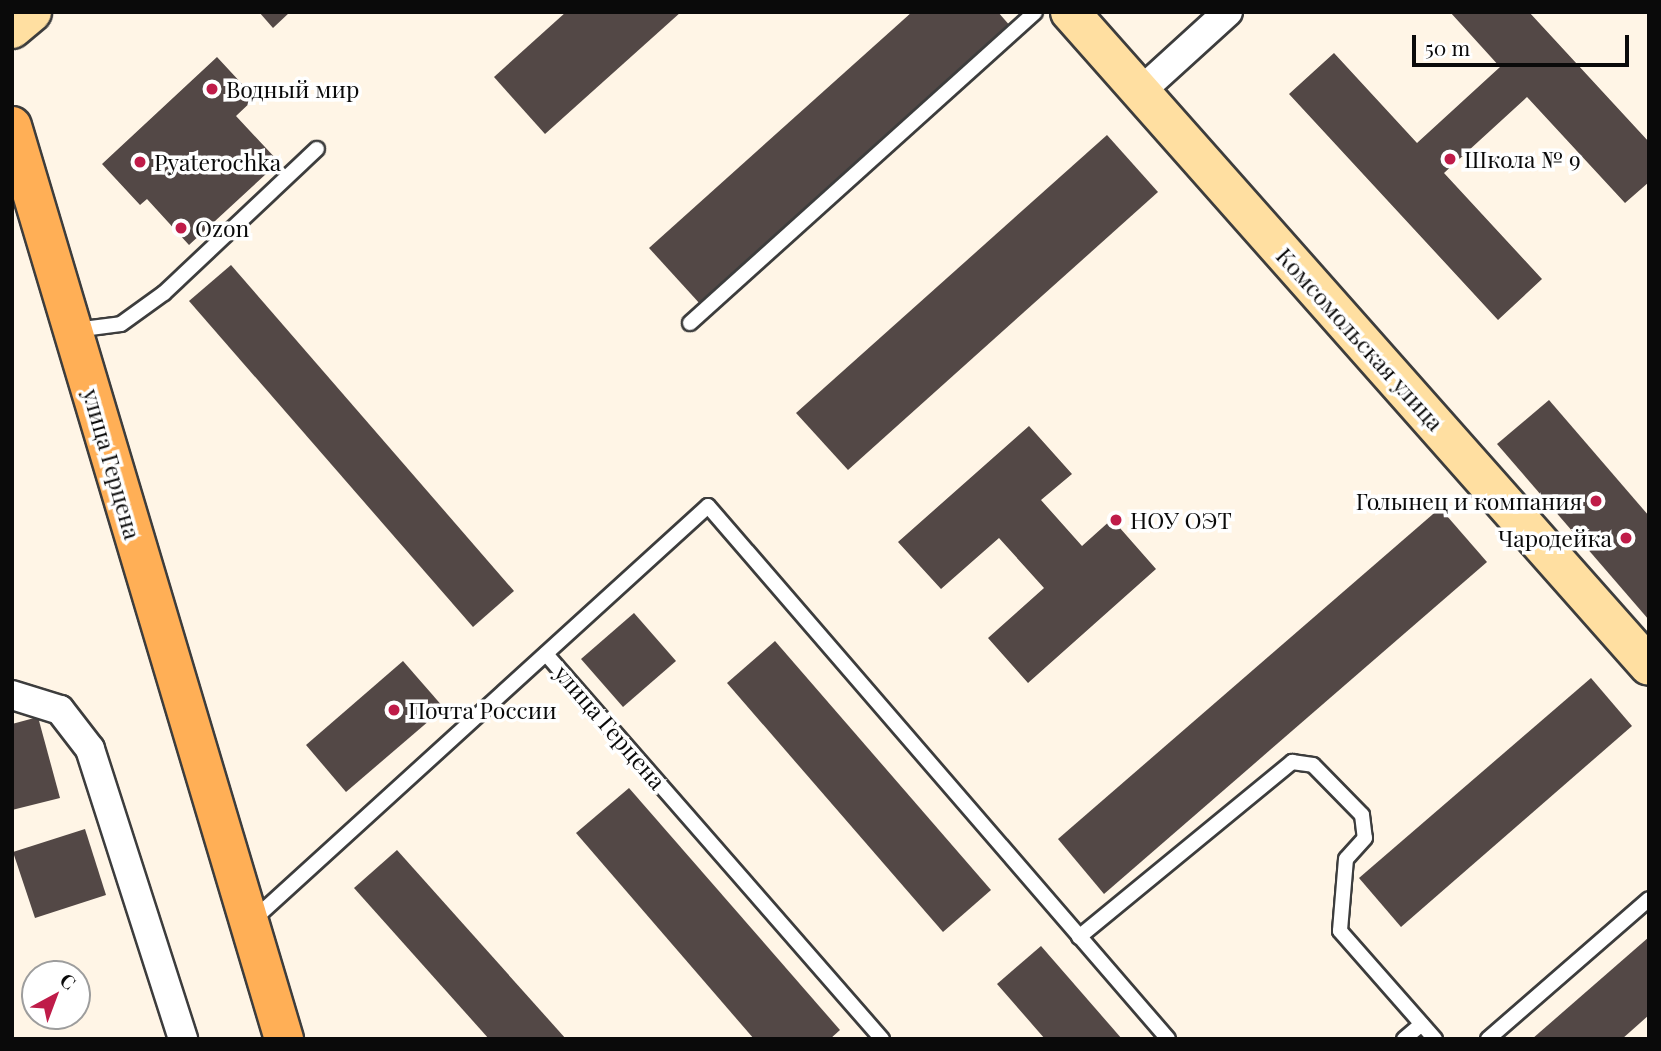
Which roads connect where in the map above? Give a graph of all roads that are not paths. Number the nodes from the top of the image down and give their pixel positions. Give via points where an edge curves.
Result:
1 (32, 12) edge
2 (1035, 12) edge
3 (1070, 12) edge
4 (1228, 12) edge
5 (12, 29) edge
6 (1140, 92) junction
7 (12, 125) edge
8 (317, 149) dead end
9 (690, 323) dead end
10 (73, 330) junction
11 (546, 654) junction
12 (1649, 666) edge
13 (12, 695) edge
14 (1649, 899) edge
15 (249, 923) junction
16 (1079, 937) junction
17 (1422, 1024) junction
18 (183, 1039) edge
19 (284, 1039) edge
20 (882, 1039) edge
21 (1168, 1039) edge
22 (1404, 1039) edge
23 (1435, 1039) edge
24 (1488, 1039) edge

1 - 5 street
2 - 9 lane
3 - 6 street, Комсомольская улица
4 - 6 street
6 - 12 street, Комсомольская улица
7 - 10 main road, улица Герцена
8 - 10 lane via 164,293 121,324
10 - 15 main road, улица Герцена
11 - 15 lane, улица Герцена
11 - 16 lane via 708,506
11 - 20 lane, улица Герцена
13 - 18 street via 60,710 90,749
14 - 24 lane
15 - 19 main road, улица Герцена
16 - 17 lane via 1292,762 1313,765 1363,815 1365,838 1346,859 1340,931
16 - 21 lane
17 - 22 lane
17 - 23 lane

